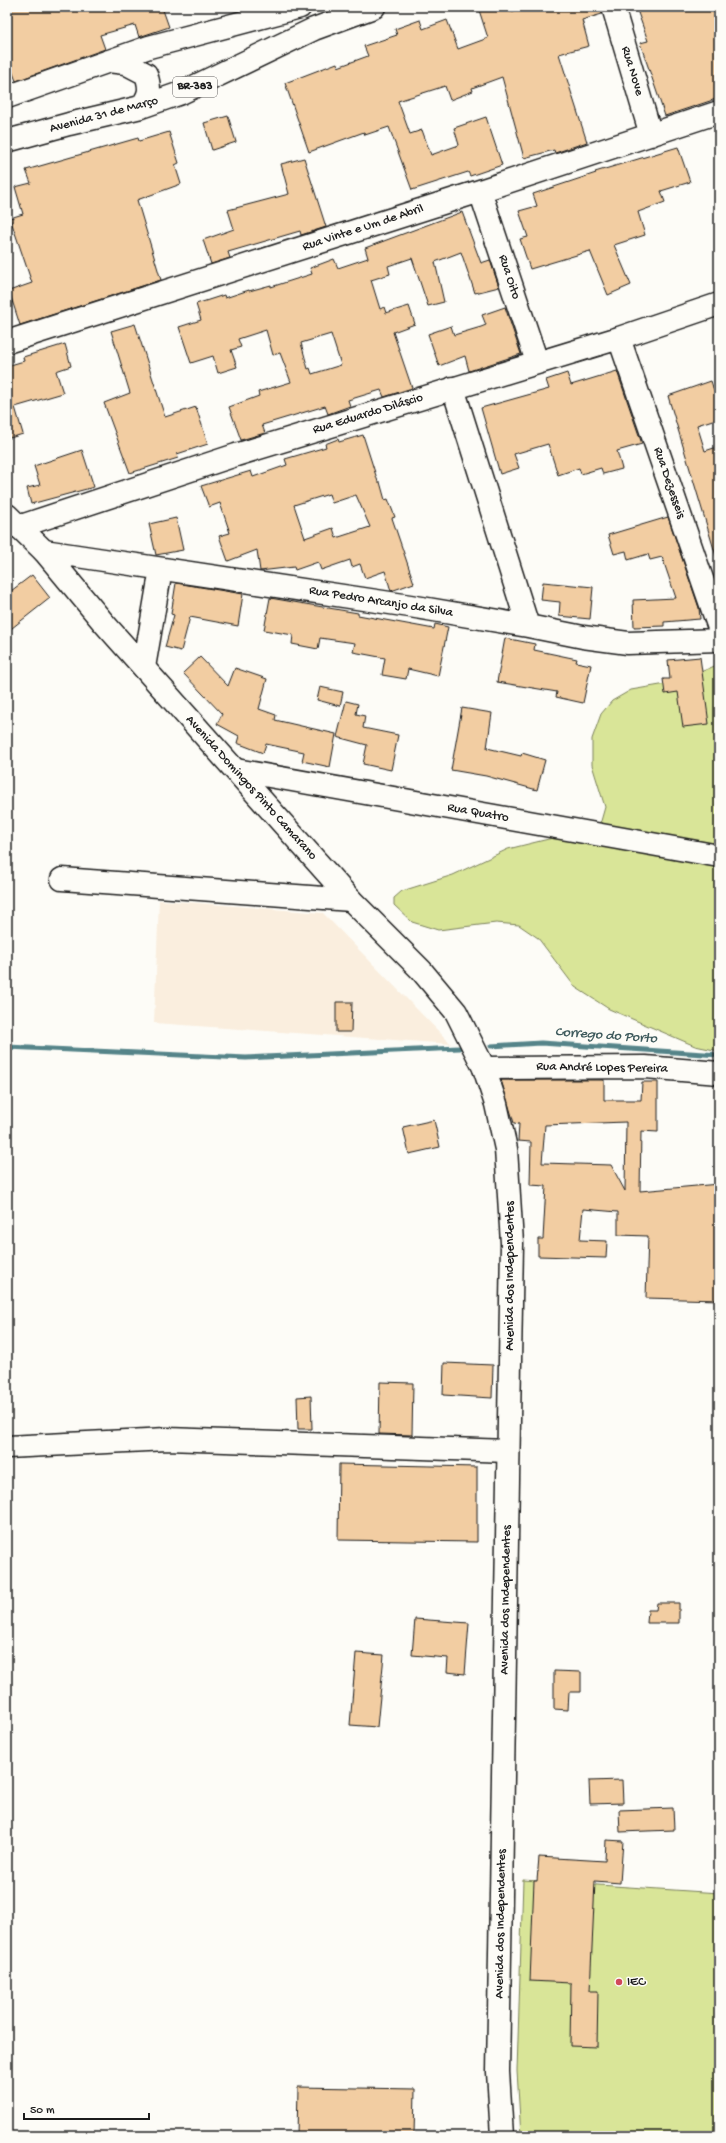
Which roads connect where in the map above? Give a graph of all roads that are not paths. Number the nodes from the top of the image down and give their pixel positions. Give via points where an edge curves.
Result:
1 (300, 7) edge
2 (374, 7) edge
3 (613, 7) edge
4 (107, 61) junction
5 (7, 97) edge
6 (141, 106) junction
7 (719, 112) edge
8 (651, 135) junction
9 (7, 141) edge
10 (480, 191) junction
11 (719, 304) edge
12 (618, 338) junction
13 (7, 342) edge
14 (537, 362) junction
15 (453, 388) junction
16 (12, 521) edge
17 (44, 551) junction
18 (161, 569) junction
19 (528, 626) junction
20 (719, 628) edge
21 (719, 640) edge
22 (144, 667) junction
23 (236, 770) junction
24 (719, 856) edge
25 (62, 880) dead end
26 (351, 900) junction
27 (484, 1068) junction
28 (719, 1073) edge
29 (7, 1447) edge
30 (508, 1450) junction
31 (502, 2136) edge

1 - 4 street via 191,35
2 - 6 street, Avenida 31 de Março / BR-383 via 314,29 181,93
3 - 8 street, Rua Nove
4 - 5 street
4 - 6 street via 124,63 146,74 151,90
6 - 9 street, Avenida 31 de Março / BR-383
7 - 8 street, Rua Vinte e Um de Abril
8 - 10 street, Rua Vinte e Um de Abril
10 - 13 street, Rua Vinte e Um de Abril
10 - 14 street, Rua Oito
11 - 12 street, Rua Eduardo Diláscio
12 - 14 street, Rua Eduardo Diláscio
12 - 20 street, Rua Dezesseis
14 - 15 street, Rua Eduardo Diláscio
15 - 16 street, Rua Eduardo Diláscio
15 - 19 street
16 - 17 street, Avenida Domingos Pinto Camarano
17 - 18 street, Rua Pedro Arcanjo da Silva
17 - 22 street, Avenida Domingos Pinto Camarano
18 - 19 street, Rua Pedro Arcanjo da Silva
18 - 22 street
19 - 21 street, Rua Pedro Arcanjo da Silva via 628,643
22 - 23 street, Avenida Domingos Pinto Camarano
23 - 24 street, Rua Quatro
23 - 26 street, Avenida Domingos Pinto Camarano
25 - 26 street
26 - 27 street, Avenida Domingos Pinto Camarano via 421,970 456,1012
27 - 28 street, Rua André Lopes Pereira via 645,1067
27 - 30 street, Avenida dos Independentes via 496,1104 506,1149 510,1199 512,1243
29 - 30 street via 167,1439
30 - 31 street, Avenida dos Independentes via 498,2072

